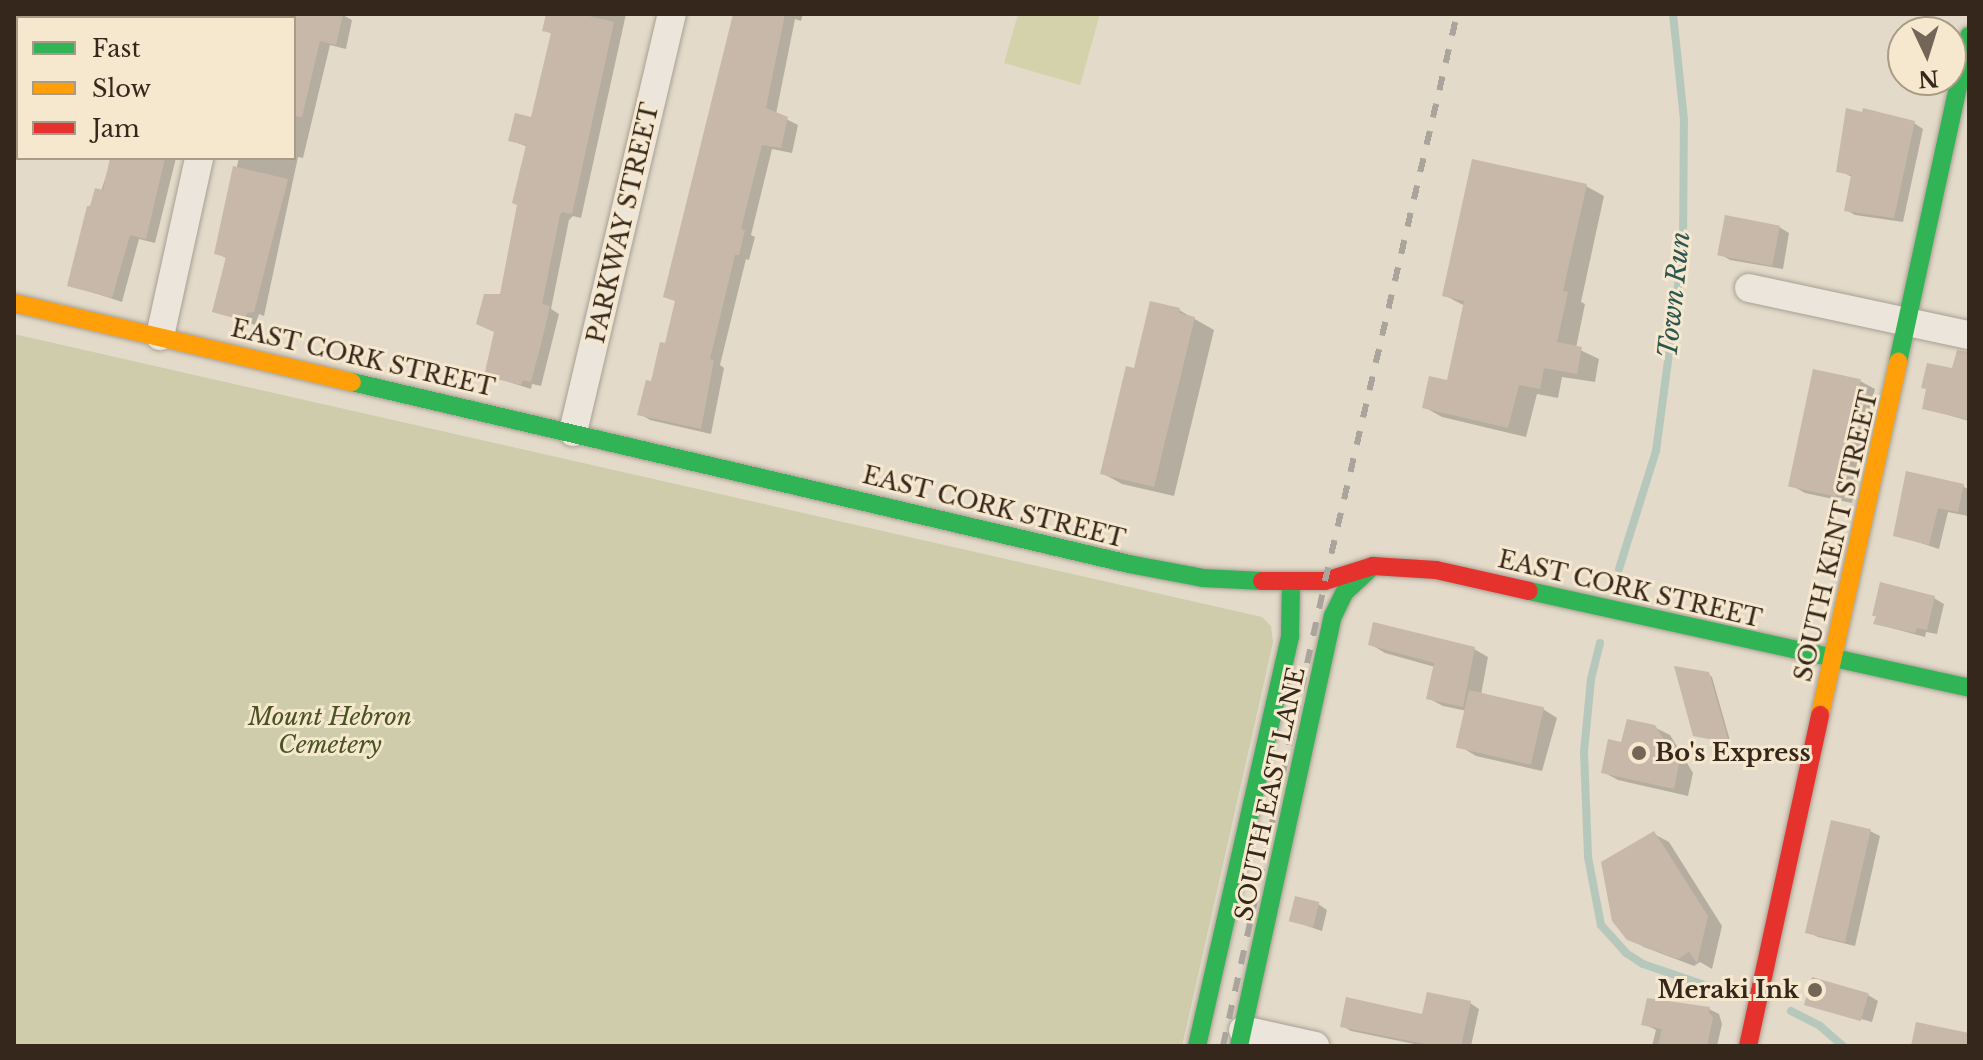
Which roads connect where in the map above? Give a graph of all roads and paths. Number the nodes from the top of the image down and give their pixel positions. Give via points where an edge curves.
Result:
1 (672, 14) edge
2 (1969, 36) edge
3 (199, 160) edge
4 (1749, 288) dead end
5 (14, 303) edge
6 (1908, 322) junction
7 (1969, 335) edge
8 (160, 336) junction
9 (573, 432) junction
10 (1373, 566) junction
11 (1291, 582) junction
12 (1833, 659) junction
13 (1969, 688) edge
14 (1241, 1038) edge
15 (1197, 1046) edge
16 (1315, 1046) edge
17 (1748, 1046) edge

1 - 9 street, PARKWAY STREET
2 - 6 main road, SOUTH KENT STREET
3 - 8 street
4 - 6 street
5 - 8 main road, EAST CORK STREET
6 - 7 street
6 - 12 main road, SOUTH KENT STREET
8 - 9 main road, EAST CORK STREET
9 - 11 main road, EAST CORK STREET via 1129,564 1203,578
10 - 11 main road, EAST CORK STREET via 1325,581
10 - 12 main road, EAST CORK STREET via 1436,570
10 - 14 main road, SOUTH EAST LANE via 1344,593 1333,616
11 - 15 main road, SOUTH EAST LANE via 1290,635
12 - 13 main road, EAST CORK STREET
12 - 17 main road, SOUTH KENT STREET
14 - 16 street

